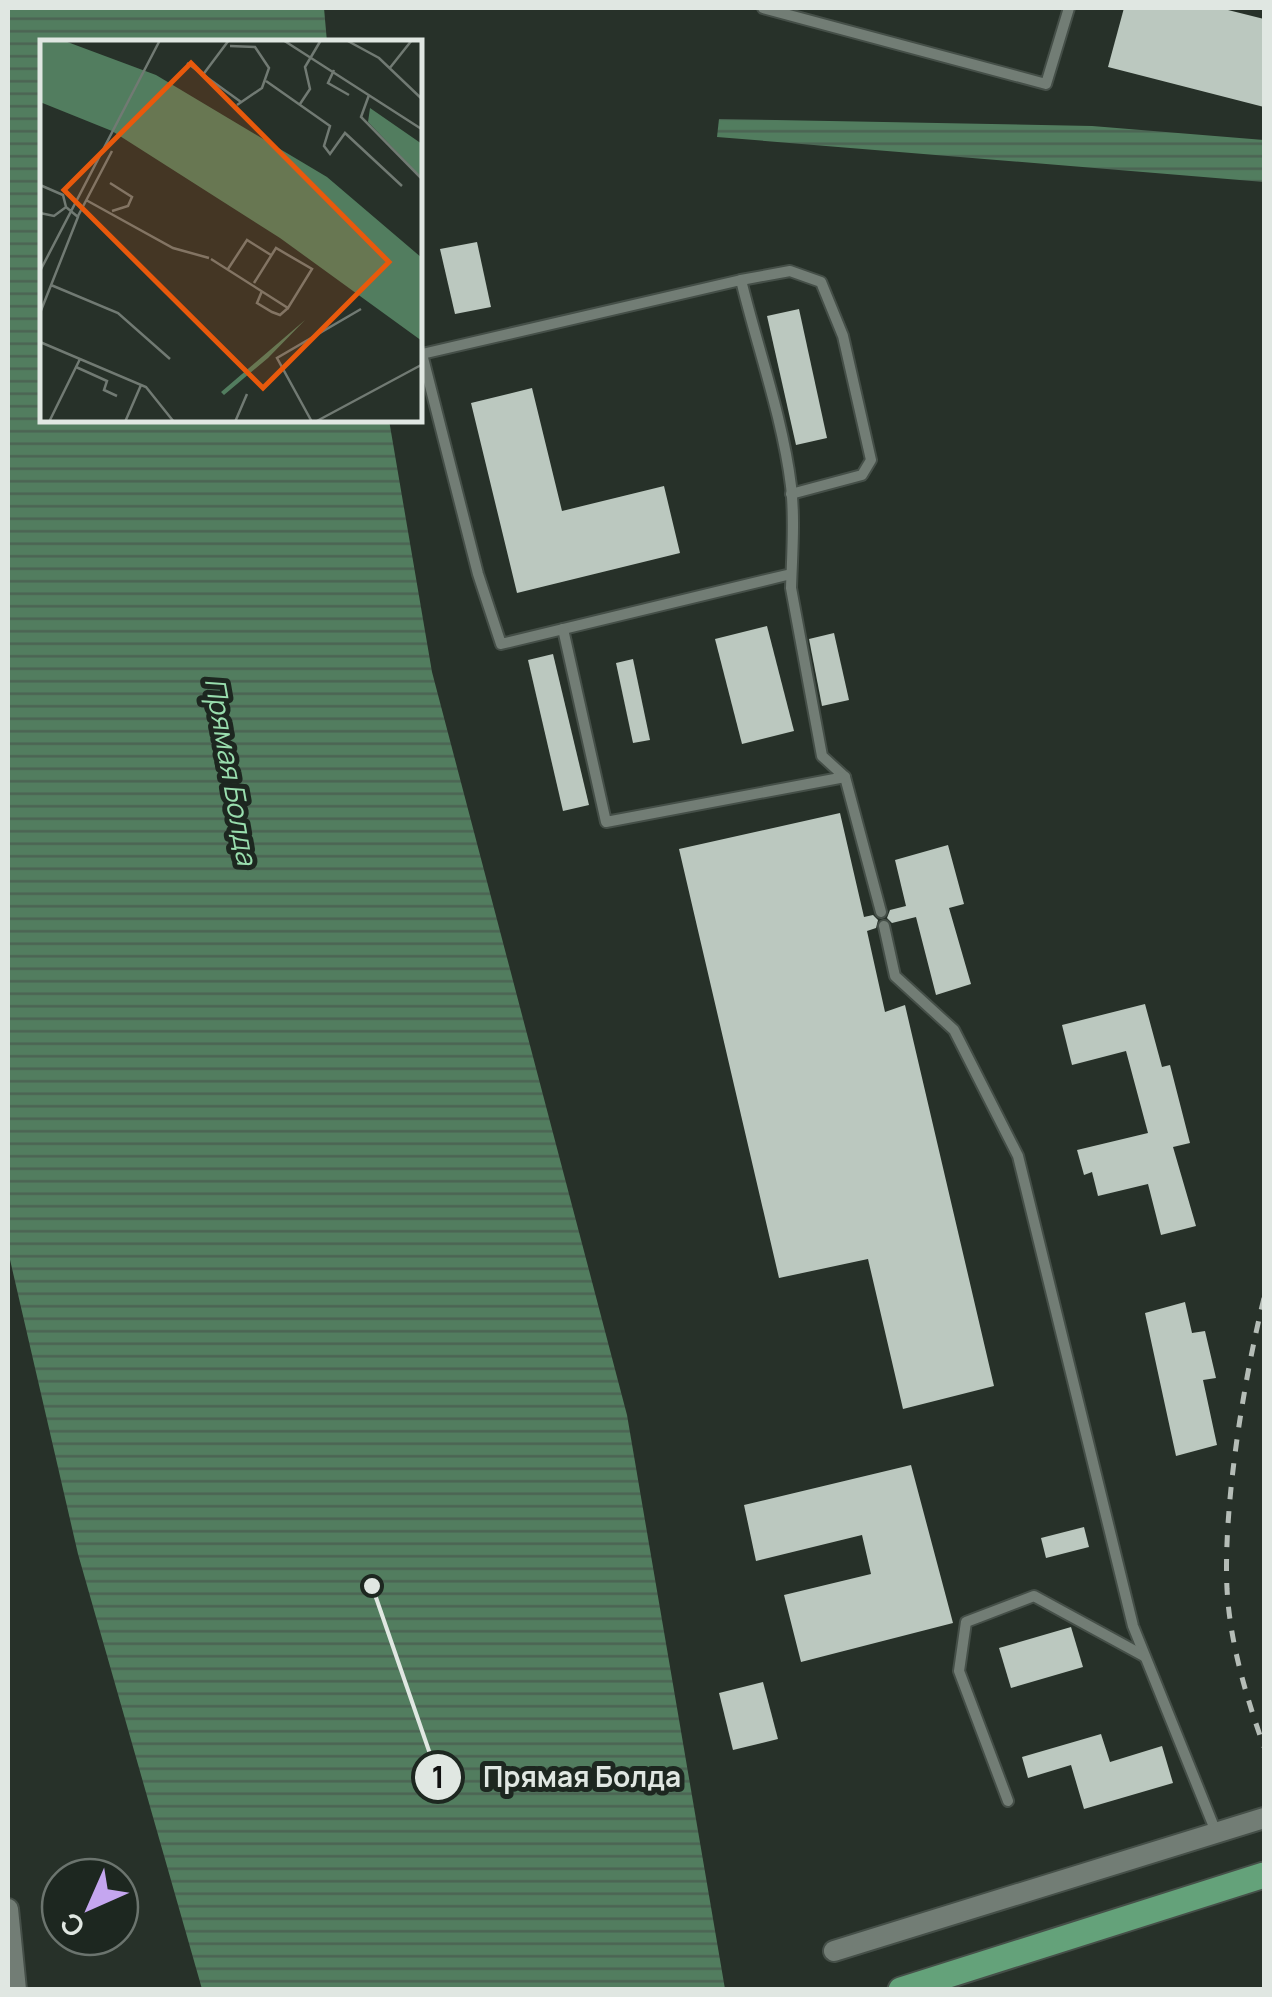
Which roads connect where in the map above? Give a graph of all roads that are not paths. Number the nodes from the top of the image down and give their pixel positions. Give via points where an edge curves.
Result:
1 (763, 8) edge
2 (1069, 8) edge
3 (740, 280) junction
4 (791, 494) junction
5 (791, 574) junction
6 (563, 629) junction
7 (845, 777) junction
8 (881, 912) dead end
9 (884, 926) dead end
10 (1144, 1656) junction
11 (1008, 1801) dead end
12 (1264, 1818) edge
13 (1216, 1833) junction
14 (1254, 1878) edge
15 (8, 1909) edge
16 (834, 1950) dead end
17 (16, 1990) edge
18 (901, 1990) edge

1 - 2 lane via 1046,84
3 - 4 lane
3 - 4 lane via 790,270 821,282 843,336 871,460 862,475
3 - 6 lane via 422,354 501,644
4 - 5 lane
5 - 6 lane
5 - 7 lane via 822,756
6 - 7 lane via 606,822
7 - 8 lane
9 - 10 lane via 895,976 954,1030 1018,1156
10 - 11 lane via 1034,1596 966,1622 959,1671
10 - 13 lane
12 - 13 street
13 - 16 street
14 - 18 main road
15 - 17 street

